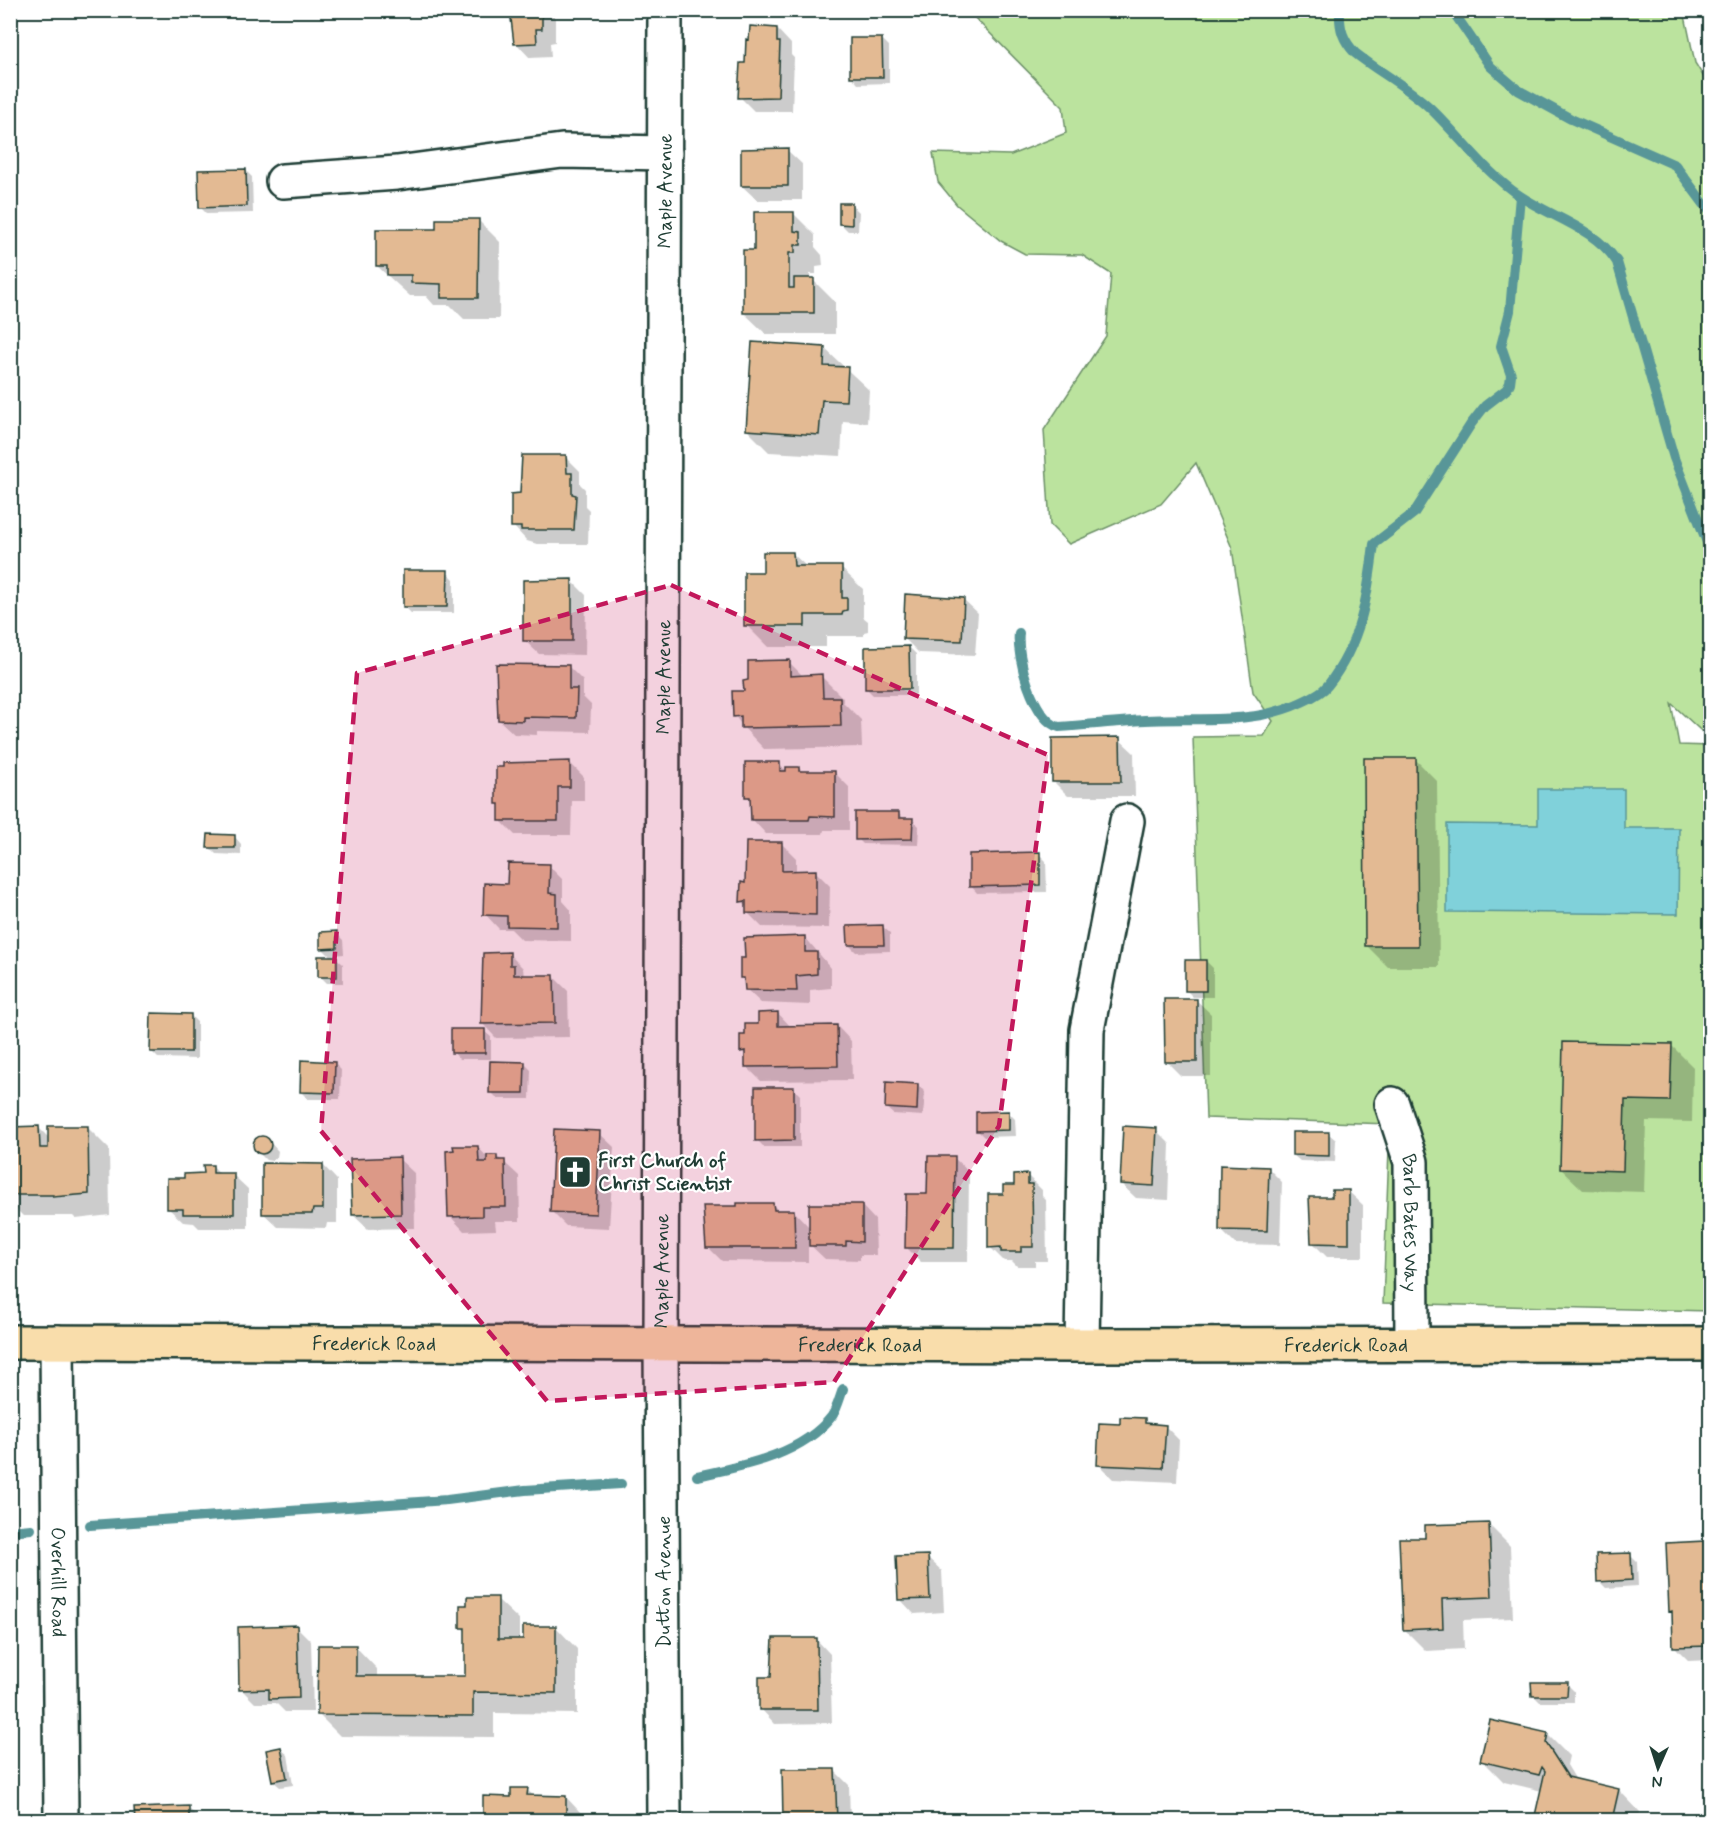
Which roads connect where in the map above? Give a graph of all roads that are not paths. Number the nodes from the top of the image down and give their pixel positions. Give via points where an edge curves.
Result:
1 (665, 10) edge
2 (665, 153) junction
3 (283, 181) dead end
4 (1127, 821) dead end
5 (1392, 1104) dead end
6 (10, 1342) edge
7 (57, 1342) junction
8 (1412, 1343) junction
9 (662, 1344) junction
10 (1710, 1344) edge
11 (1082, 1346) junction
12 (61, 1821) edge
13 (664, 1821) edge

1 - 2 street, Maple Avenue
2 - 3 street via 562,151 397,173
2 - 9 street, Maple Avenue
4 - 11 street via 1087,1030
5 - 8 street, Barb Bates Way via 1411,1162
6 - 7 main road, Frederick Road
7 - 9 main road, Frederick Road
7 - 12 street, Overhill Road
8 - 10 main road, Frederick Road
8 - 11 main road, Frederick Road
9 - 11 main road, Frederick Road
9 - 13 street, Dutton Avenue

